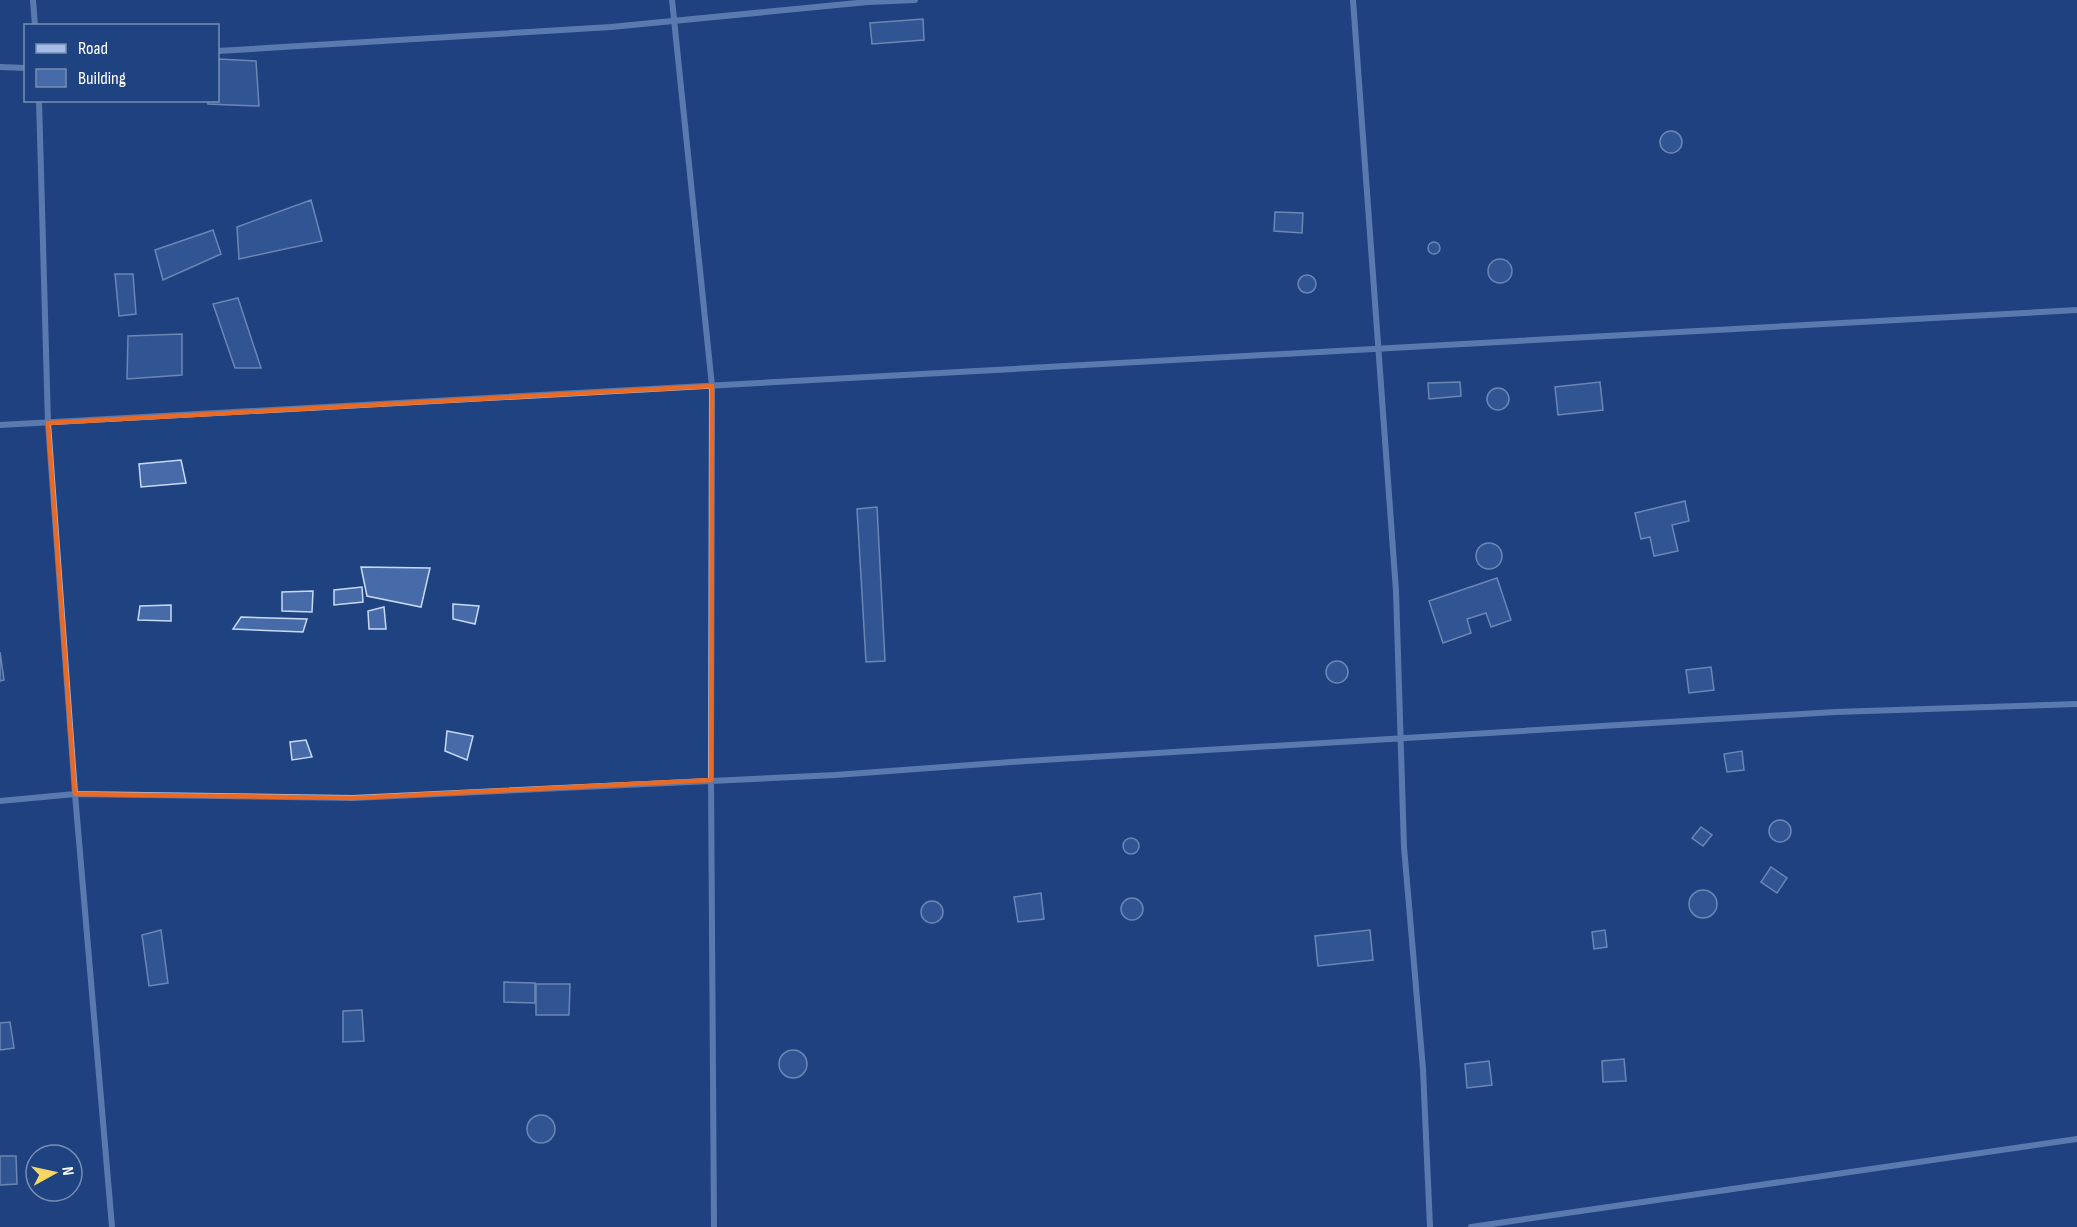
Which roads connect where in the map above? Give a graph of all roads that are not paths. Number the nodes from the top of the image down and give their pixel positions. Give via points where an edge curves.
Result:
1 (33, 0) edge
2 (672, 0) edge
3 (915, 0) edge
4 (1353, 0) edge
5 (673, 21) junction
6 (35, 24) edge
7 (219, 51) edge
8 (0, 67) edge
9 (24, 68) edge
10 (39, 102) edge
11 (2077, 310) edge
12 (1376, 348) junction
13 (712, 386) junction
14 (48, 423) junction
15 (0, 425) edge
16 (2077, 704) edge
17 (1400, 737) junction
18 (711, 780) junction
19 (75, 794) junction
20 (0, 801) edge
21 (2077, 1139) edge
22 (112, 1227) edge
23 (714, 1227) edge
24 (1430, 1227) edge
25 (1471, 1227) edge

1 - 6 street
2 - 5 street
3 - 5 street
4 - 12 street
5 - 7 street
5 - 13 street
8 - 9 street
10 - 14 street
11 - 12 street
12 - 13 street
12 - 17 street via 1396,591
13 - 14 street
13 - 18 street
14 - 15 street
14 - 19 street
16 - 17 street via 1835,712
17 - 18 street
17 - 24 street
18 - 19 street via 353,798
18 - 23 street
19 - 20 street
19 - 22 street
21 - 25 street

